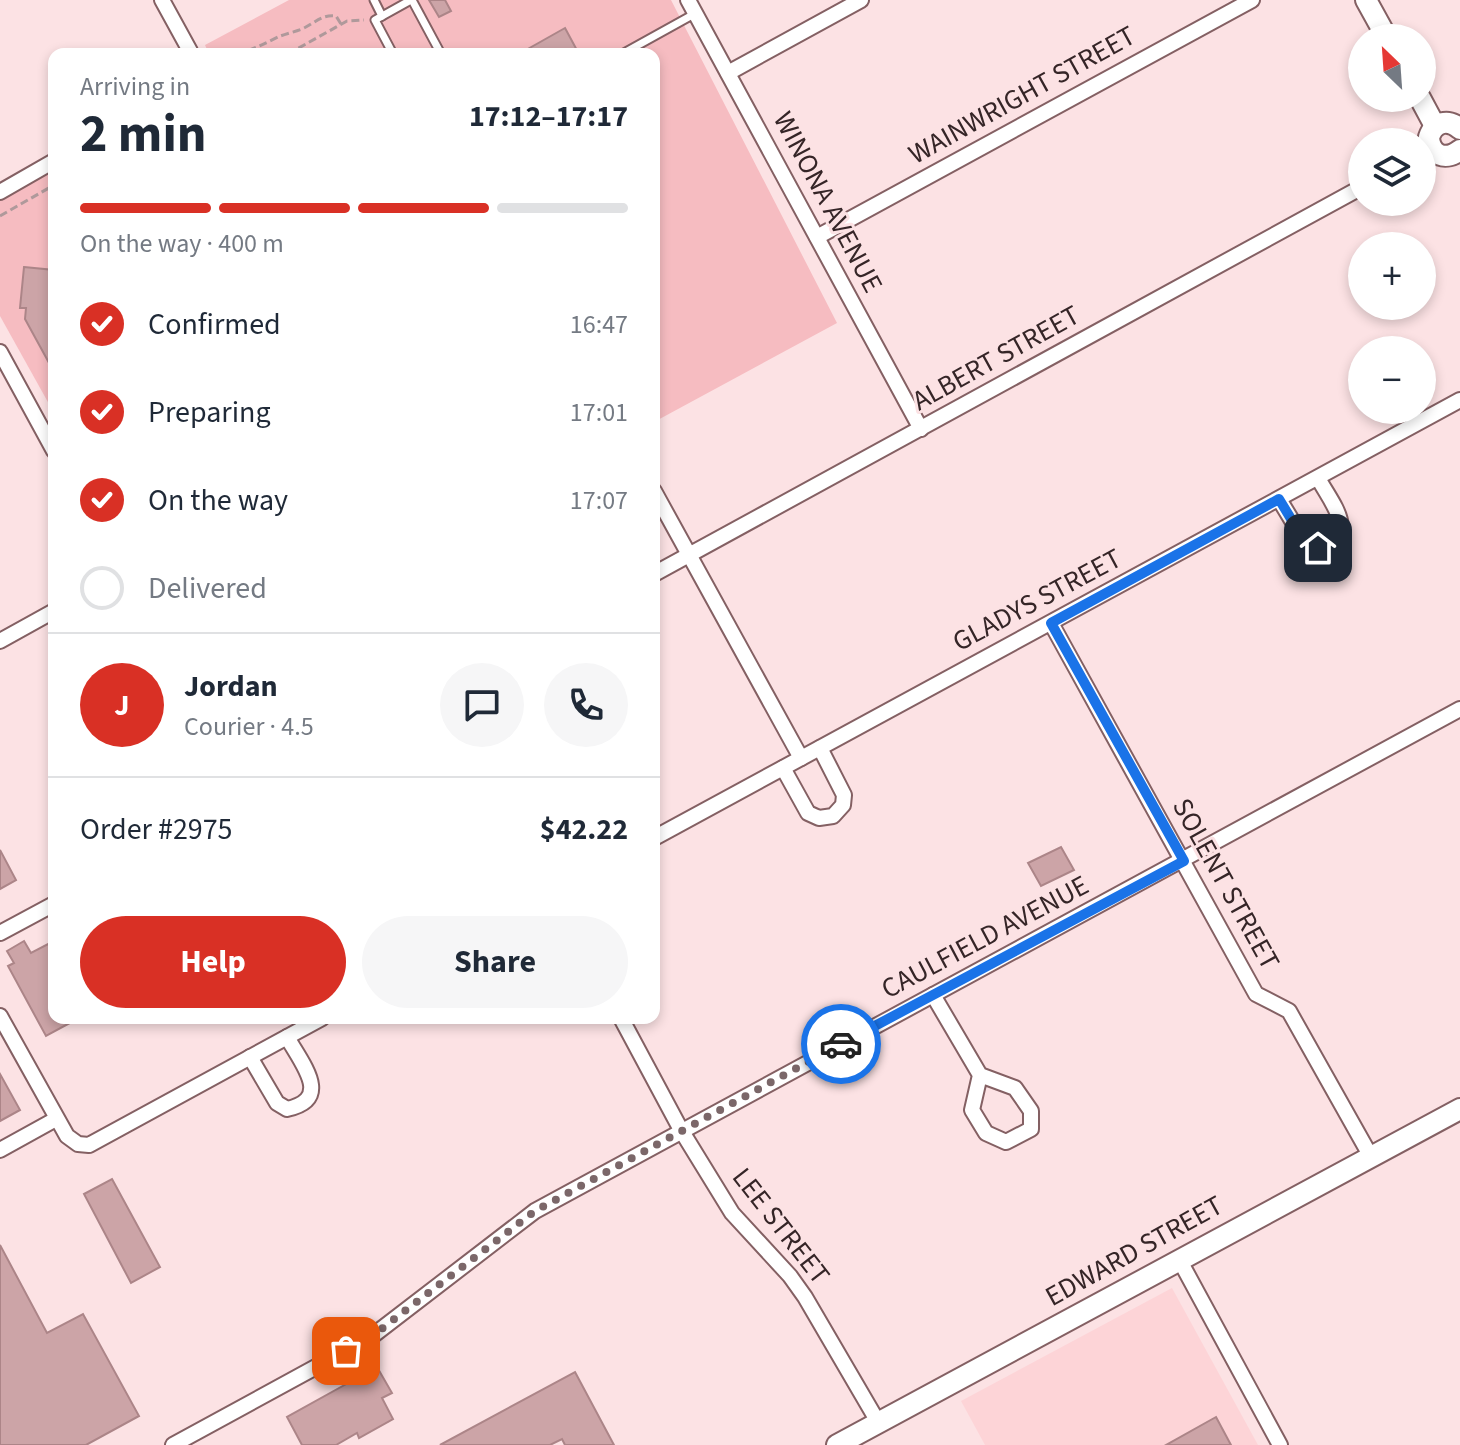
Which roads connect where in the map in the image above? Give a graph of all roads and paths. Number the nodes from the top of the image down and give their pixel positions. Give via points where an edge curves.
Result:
1 (162, 0) edge
2 (374, 0) edge
3 (412, 0) edge
4 (861, 0) edge
5 (1252, 0) edge
6 (1366, 0) edge
7 (692, 7) edge
8 (378, 18) junction
9 (341, 24) junction
10 (1379, 24) edge
11 (188, 48) edge
12 (258, 48) edge
13 (299, 48) edge
14 (390, 48) edge
15 (438, 48) edge
16 (631, 48) edge
17 (728, 73) junction
18 (1428, 112) edge
19 (1435, 126) joint
20 (1460, 129) edge
21 (1436, 154) edge
22 (1457, 159) edge
23 (48, 164) edge
24 (48, 188) edge
25 (0, 192) edge
26 (1348, 195) edge
27 (0, 216) edge
28 (817, 237) junction
29 (0, 352) edge
30 (1460, 400) edge
31 (921, 429) junction
32 (48, 440) edge
33 (1318, 478) junction
34 (1279, 499) junction
35 (660, 502) edge
36 (690, 555) junction
37 (660, 571) edge
38 (48, 614) edge
39 (1051, 623) junction
40 (0, 641) edge
41 (1460, 709) edge
42 (820, 748) junction
43 (801, 758) junction
44 (783, 768) junction
45 (660, 835) edge
46 (1184, 861) junction
47 (48, 907) edge
48 (0, 933) edge
49 (933, 995) junction
50 (0, 1016) edge
51 (311, 1024) edge
52 (624, 1024) edge
53 (287, 1037) junction
54 (250, 1057) junction
55 (980, 1075) junction
56 (1460, 1109) edge
57 (56, 1119) junction
58 (681, 1130) junction
59 (0, 1150) edge
60 (1370, 1155) junction
61 (1179, 1259) junction
62 (878, 1422) junction
63 (173, 1445) edge
64 (837, 1445) edge
65 (1280, 1445) edge

1 - 11 street
2 - 8 lane
3 - 8 lane
3 - 15 lane
4 - 17 street
5 - 28 street, WAINWRIGHT STREET
6 - 10 street
7 - 16 lane
7 - 17 street, WINONA AVENUE
8 - 9 path
8 - 14 lane
9 - 12 path via 332,14 320,17
9 - 13 path
17 - 28 street, WINONA AVENUE
18 - 19 street
19 - 20 street via 1446,122
21 - 22 street
23 - 25 street
24 - 27 path
26 - 31 street, ALBERT STREET
28 - 31 street, WINONA AVENUE
29 - 32 street
30 - 33 street, GLADYS STREET
31 - 36 street, ALBERT STREET
33 - 34 street, GLADYS STREET
33 - 34 street via 1341,520 1333,544 1318,548 1305,542
34 - 39 street, GLADYS STREET
35 - 36 street
36 - 37 street, ALBERT STREET
36 - 43 street
38 - 40 street
39 - 42 street, GLADYS STREET
39 - 46 street, SOLENT STREET
41 - 46 street, CAULFIELD AVENUE
42 - 43 street, GLADYS STREET
42 - 44 street via 844,795 833,816 808,813
43 - 44 street, GLADYS STREET
44 - 45 street, GLADYS STREET
46 - 49 street, CAULFIELD AVENUE
46 - 60 street, SOLENT STREET via 1256,994 1289,1011
47 - 48 street
49 - 55 street
49 - 58 street, CAULFIELD AVENUE
50 - 57 street
51 - 53 street
52 - 58 street, LEE STREET
53 - 54 street
53 - 54 street via 313,1085 302,1105 287,1109 277,1103
54 - 57 street via 89,1145 67,1136
55 - 55 street via 972,1110 986,1133 1006,1142 1031,1129 1031,1111 1015,1088
56 - 60 street, EDWARD STREET
57 - 59 street
58 - 62 street, LEE STREET via 732,1213 805,1297
58 - 63 street, CAULFIELD AVENUE via 535,1211 371,1337
60 - 61 street, EDWARD STREET
61 - 62 street, EDWARD STREET
61 - 65 street
62 - 64 street, EDWARD STREET

